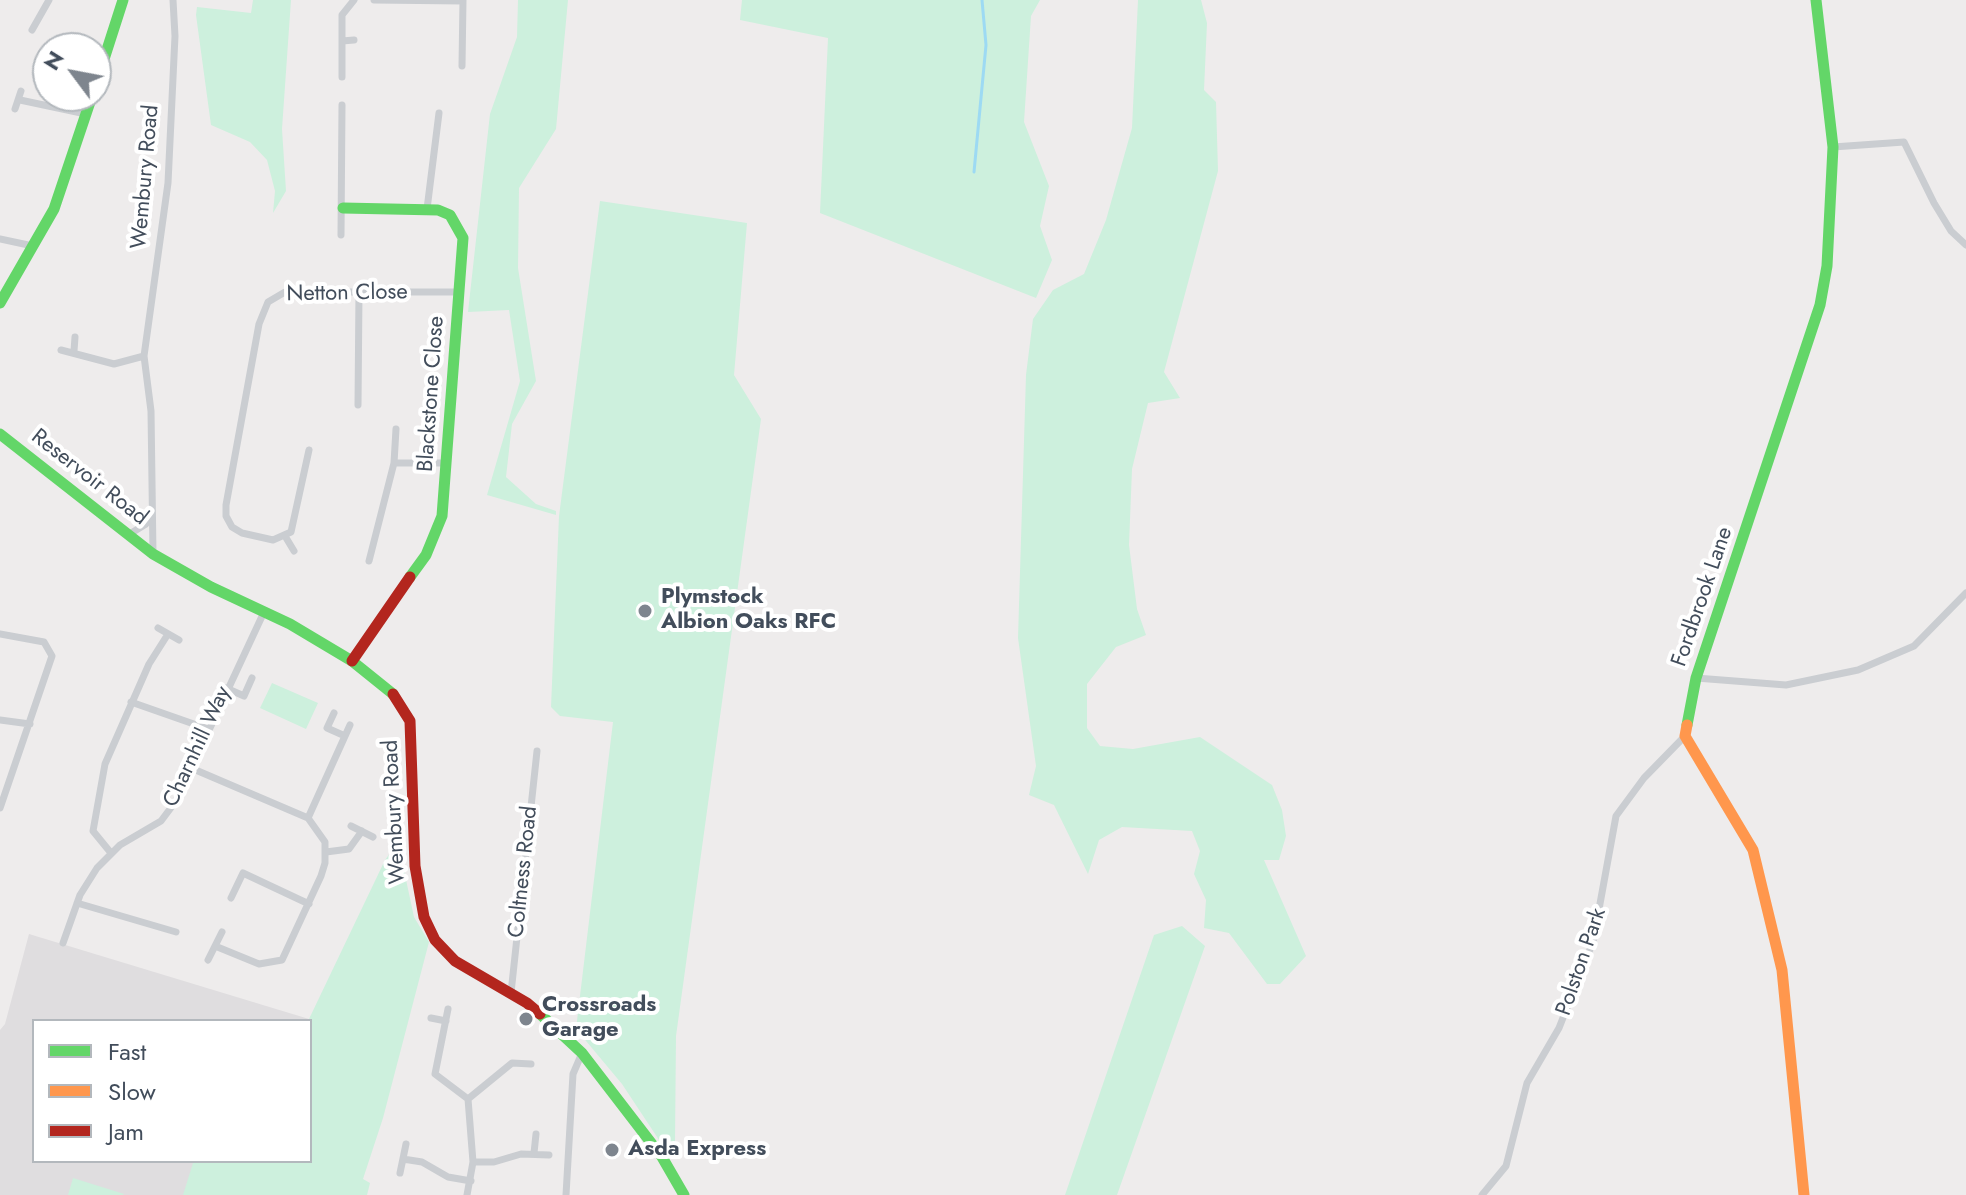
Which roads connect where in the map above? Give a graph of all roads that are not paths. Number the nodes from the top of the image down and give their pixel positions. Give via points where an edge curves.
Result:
1 (49, 0) edge
2 (123, 0) edge
3 (173, 0) edge
4 (354, 0) edge
5 (374, 0) edge
6 (1816, 0) edge
7 (463, 1) edge
8 (32, 30) dead end
9 (112, 34) edge
10 (354, 40) dead end
11 (342, 41) junction
12 (462, 66) dead end
13 (342, 77) dead end
14 (342, 105) dead end
15 (15, 109) dead end
16 (439, 113) dead end
17 (86, 114) joint
18 (438, 125) junction
19 (426, 126) dead end
20 (343, 134) junction
21 (331, 135) dead end
22 (1833, 147) junction
23 (343, 208) junction
24 (427, 209) junction
25 (341, 235) dead end
26 (0, 239) edge
27 (1966, 245) edge
28 (36, 246) junction
29 (359, 292) junction
30 (459, 292) junction
31 (0, 303) edge
32 (75, 337) dead end
33 (61, 350) dead end
34 (74, 351) junction
35 (144, 356) junction
36 (249, 378) junction
37 (260, 381) dead end
38 (358, 389) junction
39 (347, 390) dead end
40 (358, 405) dead end
41 (396, 429) dead end
42 (0, 434) edge
43 (309, 450) dead end
44 (297, 463) dead end
45 (394, 463) junction
46 (447, 463) junction
47 (307, 464) junction
48 (151, 509) junction
49 (379, 522) junction
50 (390, 525) dead end
51 (128, 535) junction
52 (285, 536) junction
53 (294, 551) dead end
54 (153, 554) junction
55 (369, 561) dead end
56 (1966, 593) edge
57 (264, 612) junction
58 (158, 628) dead end
59 (0, 634) edge
60 (168, 634) junction
61 (179, 640) dead end
62 (352, 661) junction
63 (252, 678) dead end
64 (1696, 678) junction
65 (226, 688) junction
66 (131, 702) junction
67 (334, 713) dead end
68 (0, 720) edge
69 (30, 724) junction
70 (350, 725) dead end
71 (208, 729) junction
72 (345, 736) junction
73 (1685, 736) junction
74 (537, 751) dead end
75 (191, 768) junction
76 (0, 806) edge
77 (308, 818) junction
78 (351, 826) dead end
79 (362, 831) junction
80 (373, 837) dead end
81 (326, 852) junction
82 (111, 853) junction
83 (247, 864) dead end
84 (243, 873) junction
85 (231, 898) dead end
86 (77, 903) junction
87 (309, 904) junction
88 (157, 915) dead end
89 (154, 925) junction
90 (176, 932) dead end
91 (222, 932) dead end
92 (63, 943) dead end
93 (215, 946) junction
94 (208, 960) dead end
95 (511, 993) junction
96 (448, 1009) dead end
97 (431, 1018) dead end
98 (446, 1021) junction
99 (515, 1051) dead end
100 (582, 1053) junction
101 (516, 1062) junction
102 (531, 1064) dead end
103 (468, 1099) junction
104 (536, 1134) dead end
105 (406, 1144) dead end
106 (534, 1153) junction
107 (549, 1155) dead end
108 (403, 1159) junction
109 (473, 1162) junction
110 (400, 1173) dead end
111 (471, 1181) junction
112 (467, 1195) edge
113 (566, 1195) edge
114 (684, 1195) edge
115 (1482, 1195) edge
116 (1804, 1195) edge

1 - 8 street
2 - 9 street
3 - 35 street, Wembury Road via 168,183
4 - 11 street via 342,15
5 - 7 street
6 - 22 street, Fordbrook Lane
7 - 12 street via 458,41
10 - 11 street
11 - 13 street
14 - 20 street
15 - 17 street via 21,95
16 - 18 street
17 - 28 street
18 - 19 street
18 - 24 street
20 - 21 street
20 - 23 street
22 - 27 street via 1904,142 1934,203
22 - 64 street, Fordbrook Lane via 1833,206 1820,305
23 - 24 street, Blackstone Close
23 - 25 street
24 - 30 street, Blackstone Close via 450,215 459,225
26 - 28 street
28 - 31 street
29 - 30 street, Netton Close
29 - 36 street, Netton Close via 275,296 263,312
29 - 38 street
30 - 46 street, Blackstone Close
32 - 34 street
33 - 34 street
34 - 35 street via 114,364
35 - 48 street, Wembury Road via 151,411
36 - 37 street
36 - 52 street, Netton Close via 226,516 242,533 273,540
38 - 39 street
38 - 40 street
41 - 45 street
42 - 51 street, Reservoir Road
43 - 47 street
44 - 47 street
45 - 46 street
45 - 49 street
46 - 62 street, Blackstone Close via 437,534
47 - 52 street via 297,520
48 - 51 street via 146,524
48 - 54 street, Wembury Road
49 - 50 street
49 - 55 street
51 - 54 street, Reservoir Road
52 - 53 street
54 - 57 street, Wembury Road
56 - 64 street via 1914,646 1858,670 1786,685
57 - 62 street, Wembury Road
57 - 65 street, Charnhill Way
58 - 60 street
59 - 69 street via 35,639 50,648 50,667
60 - 61 street
60 - 66 street
62 - 95 street, Wembury Road via 391,691 410,721 415,866 428,927 455,961
63 - 65 street via 244,696
64 - 73 street, Fordbrook Lane
65 - 71 street, Charnhill Way
66 - 71 street
66 - 82 street via 105,764 95,817 97,839
67 - 72 street via 327,728
68 - 69 street
69 - 76 street
70 - 72 street
71 - 75 street, Charnhill Way
72 - 77 street
73 - 115 street, Polston Park via 1616,816 1593,942 1559,1028 1527,1083 1506,1166
73 - 116 street via 1753,850 1782,970
74 - 95 street, Coltness Road
75 - 77 street
75 - 82 street, Charnhill Way via 161,821
77 - 81 street
78 - 79 street
79 - 80 street
79 - 81 street via 349,849
81 - 87 street
82 - 86 street, Charnhill Way via 87,879
83 - 84 street
84 - 85 street
84 - 87 street
86 - 89 street
86 - 92 street, Charnhill Way
87 - 93 street via 282,960 259,964
88 - 89 street
89 - 90 street
91 - 93 street
93 - 94 street
95 - 100 street, Wembury Road
96 - 98 street
97 - 98 street
98 - 103 street via 435,1074
99 - 101 street
100 - 113 street via 573,1074
100 - 114 street, Wembury Road via 662,1157
101 - 102 street
101 - 103 street
103 - 109 street
104 - 106 street
105 - 108 street
106 - 107 street
106 - 109 street
108 - 110 street
108 - 111 street
109 - 111 street
111 - 112 street

